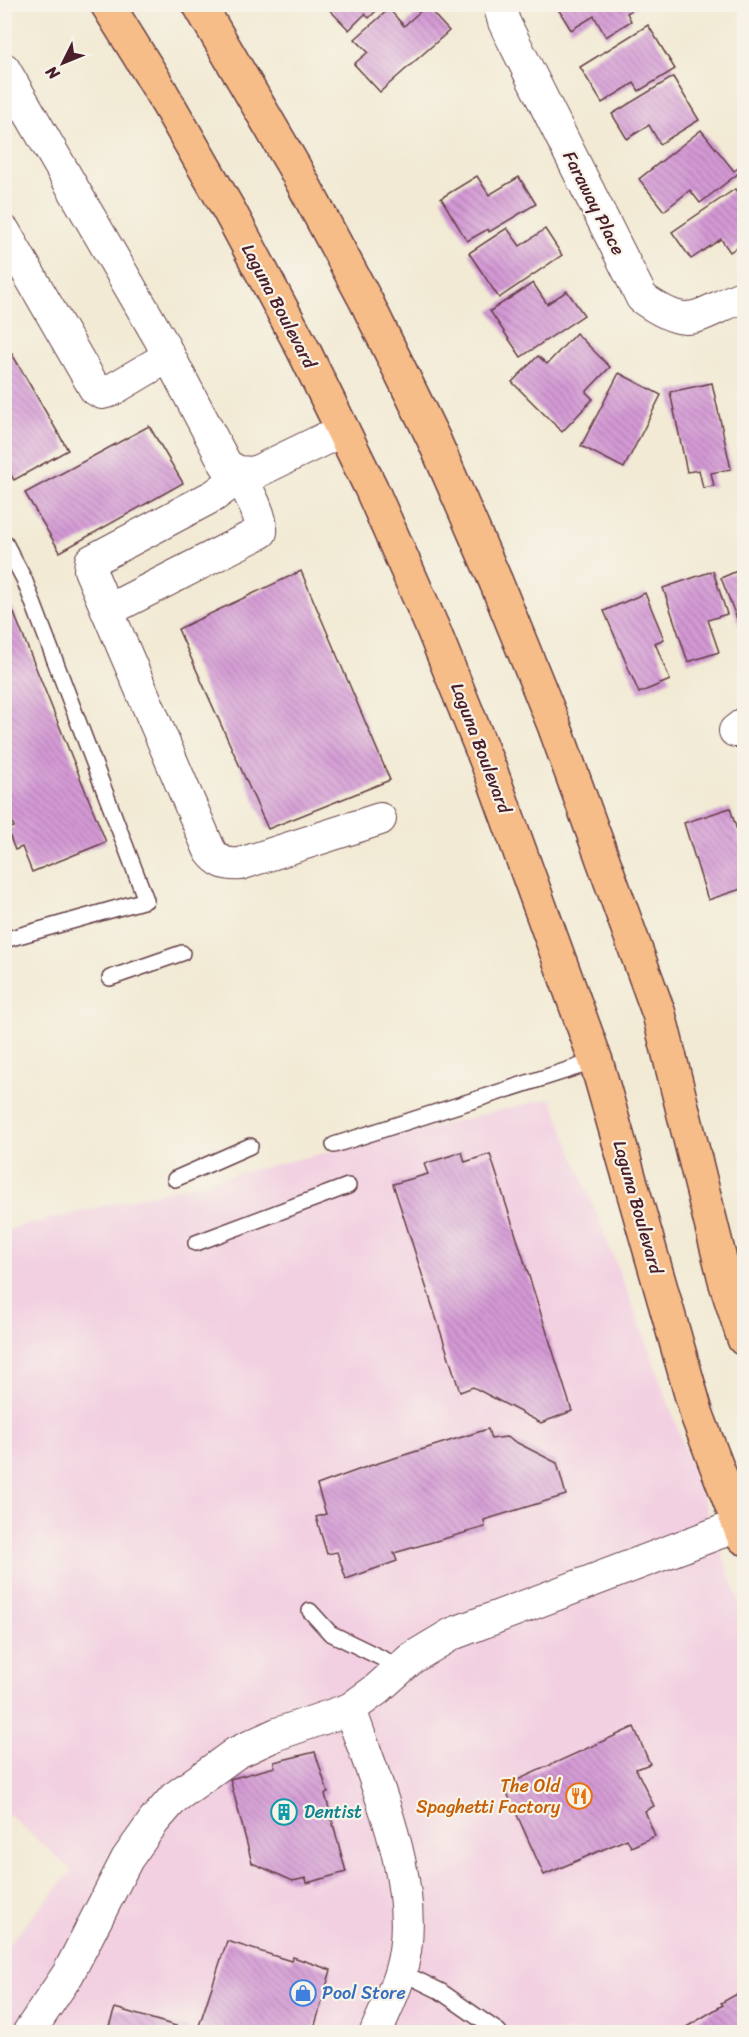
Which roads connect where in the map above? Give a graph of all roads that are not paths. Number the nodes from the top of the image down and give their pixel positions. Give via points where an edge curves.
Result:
1 (107, 4) edge
2 (199, 4) edge
3 (499, 4) edge
4 (8, 82) edge
5 (4, 231) edge
6 (744, 296) edge
7 (169, 356) junction
8 (343, 430) junction
9 (238, 472) junction
10 (4, 541) edge
11 (108, 610) junction
12 (380, 819) dead end
13 (4, 940) edge
14 (182, 953) dead end
15 (110, 978) dead end
16 (596, 1061) junction
17 (334, 1145) dead end
18 (250, 1146) dead end
19 (175, 1179) dead end
20 (348, 1186) dead end
21 (196, 1244) dead end
22 (744, 1339) edge
23 (742, 1531) edge
24 (310, 1611) dead end
25 (402, 1668) junction
26 (350, 1709) junction
27 (401, 1972) junction
28 (29, 2032) edge
29 (376, 2032) edge
30 (499, 2032) edge

1 - 8 main road, Laguna Boulevard via 230,212
2 - 22 main road via 293,165 366,301 434,440 496,582 558,736 659,1014 726,1284
3 - 6 street, Faraway Place via 509,32 642,298 664,314 684,319
4 - 7 street
5 - 7 street via 95,389 102,393 110,391
7 - 9 street via 226,465
8 - 9 street via 254,473
8 - 16 main road, Laguna Boulevard via 434,629 487,761
9 - 11 street via 214,495 91,561 90,570
9 - 11 street via 258,514 261,532
10 - 13 lane via 24,579 146,900
11 - 12 street via 216,859 240,864
14 - 15 lane
16 - 17 lane
16 - 23 main road, Laguna Boulevard via 698,1415
18 - 19 lane
20 - 21 lane
23 - 25 street via 452,1634 426,1648
24 - 25 lane via 330,1633
25 - 26 street
26 - 27 street via 401,1867 407,1916
26 - 28 street via 236,1753 174,1798 127,1859 68,1974
27 - 29 street
27 - 30 lane via 440,1991

